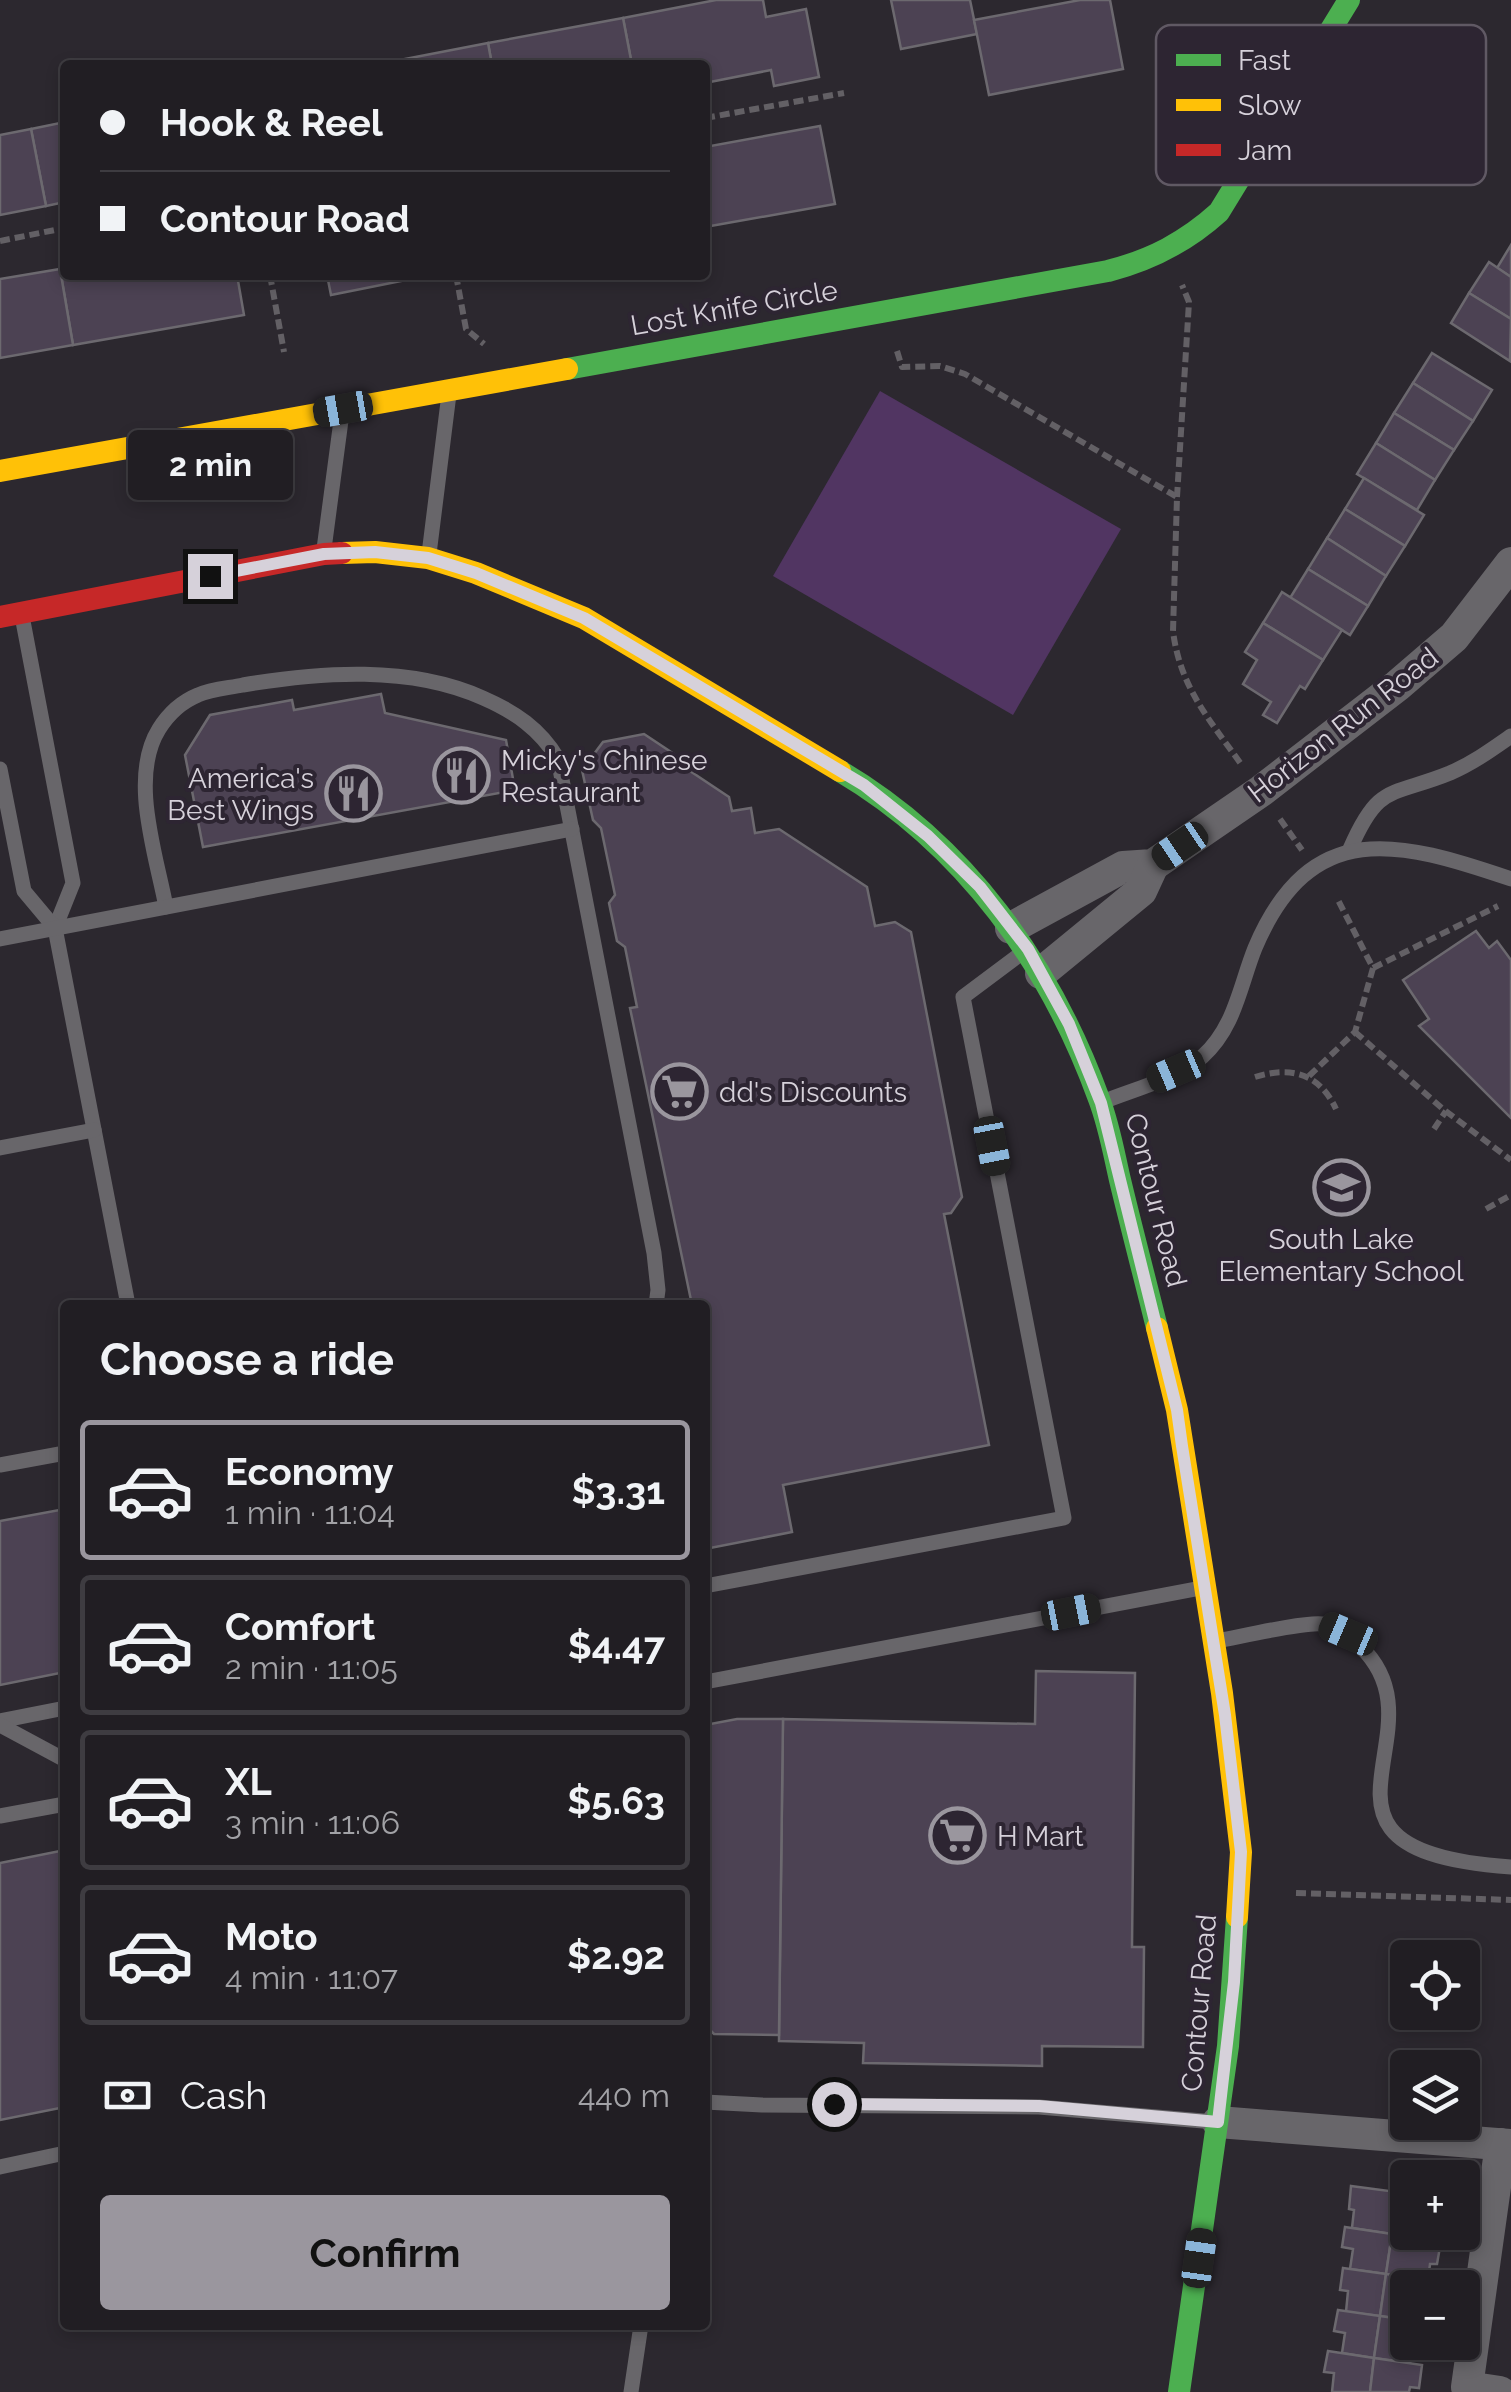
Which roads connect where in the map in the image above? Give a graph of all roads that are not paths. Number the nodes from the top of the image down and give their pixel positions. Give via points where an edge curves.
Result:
1 (1349, 0) edge
2 (1334, 25) edge
3 (1236, 185) edge
4 (450, 390) junction
5 (343, 409) junction
6 (0, 470) edge
7 (324, 554) junction
8 (428, 558) junction
9 (1511, 564) edge
10 (11, 616) edge
11 (1508, 744) edge
12 (0, 770) edge
13 (572, 830) junction
14 (1350, 849) junction
15 (1153, 864) junction
16 (1511, 878) edge
17 (166, 907) junction
18 (55, 928) junction
19 (0, 939) edge
20 (1027, 950) junction
21 (1101, 1103) junction
22 (94, 1130) junction
23 (0, 1148) edge
24 (127, 1300) edge
25 (656, 1300) edge
26 (60, 1454) edge
27 (0, 1466) edge
28 (710, 1585) edge
29 (1205, 1587) junction
30 (1214, 1642) junction
31 (710, 1681) edge
32 (60, 1709) edge
33 (0, 1723) edge
34 (60, 1757) edge
35 (60, 1805) edge
36 (0, 1816) edge
37 (1511, 1867) edge
38 (710, 2102) edge
39 (1218, 2122) junction
40 (1506, 2144) edge
41 (60, 2154) edge
42 (0, 2167) edge
43 (640, 2330) edge
44 (631, 2392) edge
45 (1179, 2392) edge
46 (1500, 2392) edge

1 - 2 street, Lost Knife Circle
3 - 4 street, Lost Knife Circle via 1198,234 1108,272
4 - 5 street, Lost Knife Circle
4 - 8 lane
5 - 6 street, Lost Knife Circle
5 - 7 lane
7 - 8 street, Contour Road
7 - 10 street, Contour Road
8 - 20 street, Contour Road via 584,618 864,785 980,887
9 - 15 street, Horizon Run Road via 1440,650 1261,790
10 - 18 lane via 73,883
11 - 14 lane via 1448,774 1385,794 1363,819
12 - 18 lane via 24,891
13 - 17 lane
13 - 17 lane via 558,759 546,738 481,697 363,674 202,693 174,708 146,760 144,790
13 - 25 lane via 654,1254
14 - 16 lane via 1411,851
14 - 21 lane via 1313,865 1280,901 1238,1002 1202,1057
15 - 20 street, Horizon Run Road via 1123,867
15 - 20 street, Horizon Run Road via 1141,891
17 - 18 lane
18 - 19 lane
18 - 22 lane
20 - 21 street, Contour Road via 1069,1024
20 - 28 lane via 963,997 1064,1518
21 - 29 street, Contour Road via 1177,1410
22 - 23 lane
22 - 24 lane
26 - 27 lane
29 - 30 street, Contour Road
29 - 31 lane
30 - 37 lane via 1322,1624 1348,1634 1383,1680 1389,1709 1379,1796 1384,1818 1399,1838 1425,1854
30 - 39 street, Contour Road via 1241,1852
32 - 33 lane
33 - 34 lane
35 - 36 lane
38 - 39 lane via 1039,2106
39 - 40 street
39 - 45 street, Contour Road
40 - 46 street via 1466,2388
41 - 42 lane
43 - 44 lane

